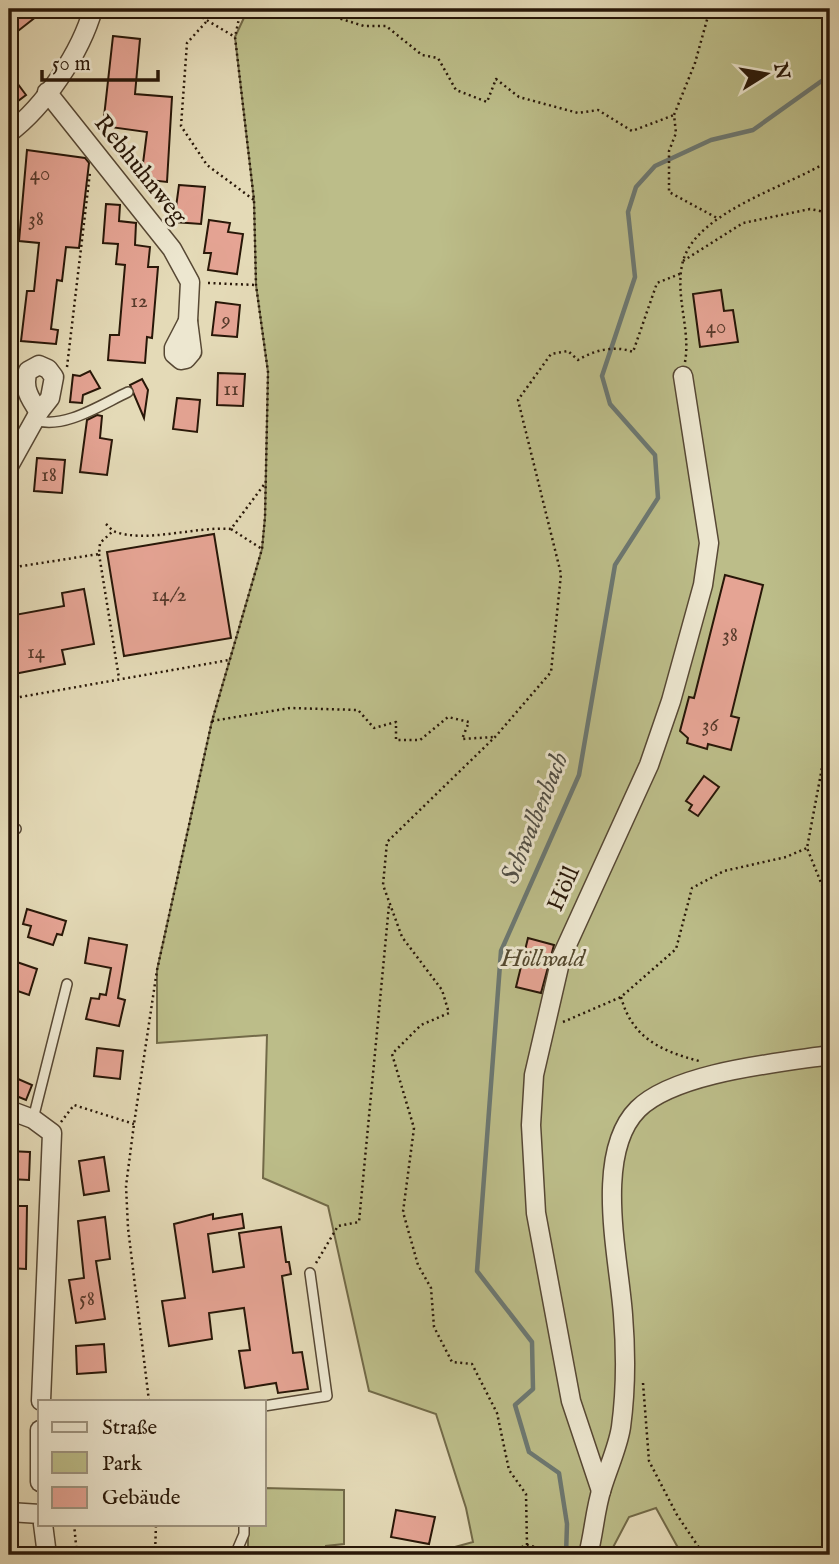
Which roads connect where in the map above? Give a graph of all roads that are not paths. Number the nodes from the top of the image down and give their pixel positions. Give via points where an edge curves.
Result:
1 (93, 9) edge
2 (47, 92) junction
3 (12, 124) edge
4 (188, 320) dead end
5 (683, 376) road end
6 (128, 392) dead end
7 (37, 416) joint
8 (9, 466) edge
9 (67, 984) dead end
10 (830, 1055) edge
11 (9, 1110) edge
12 (33, 1119) junction
13 (310, 1273) road end
14 (41, 1400) edge
15 (266, 1406) edge
16 (601, 1491) junction
17 (9, 1512) edge
18 (38, 1514) edge
19 (43, 1526) edge
20 (244, 1526) edge
21 (47, 1555) edge
22 (235, 1555) edge
23 (588, 1555) edge

1 - 2 street
2 - 3 street
2 - 4 street, Rebhuhnweg via 172,249 190,282
5 - 16 street, Höll via 709,543 703,585 649,765 561,958 534,1075 531,1125 536,1213 571,1401
6 - 7 lane via 71,418 46,424
7 - 8 street
9 - 12 lane
10 - 16 street via 688,1082 639,1108 618,1138 614,1208 625,1368 621,1429
11 - 12 street
12 - 14 street via 52,1133
13 - 15 lane via 327,1396
16 - 23 street, Höll
17 - 18 street
19 - 21 street
20 - 22 lane

